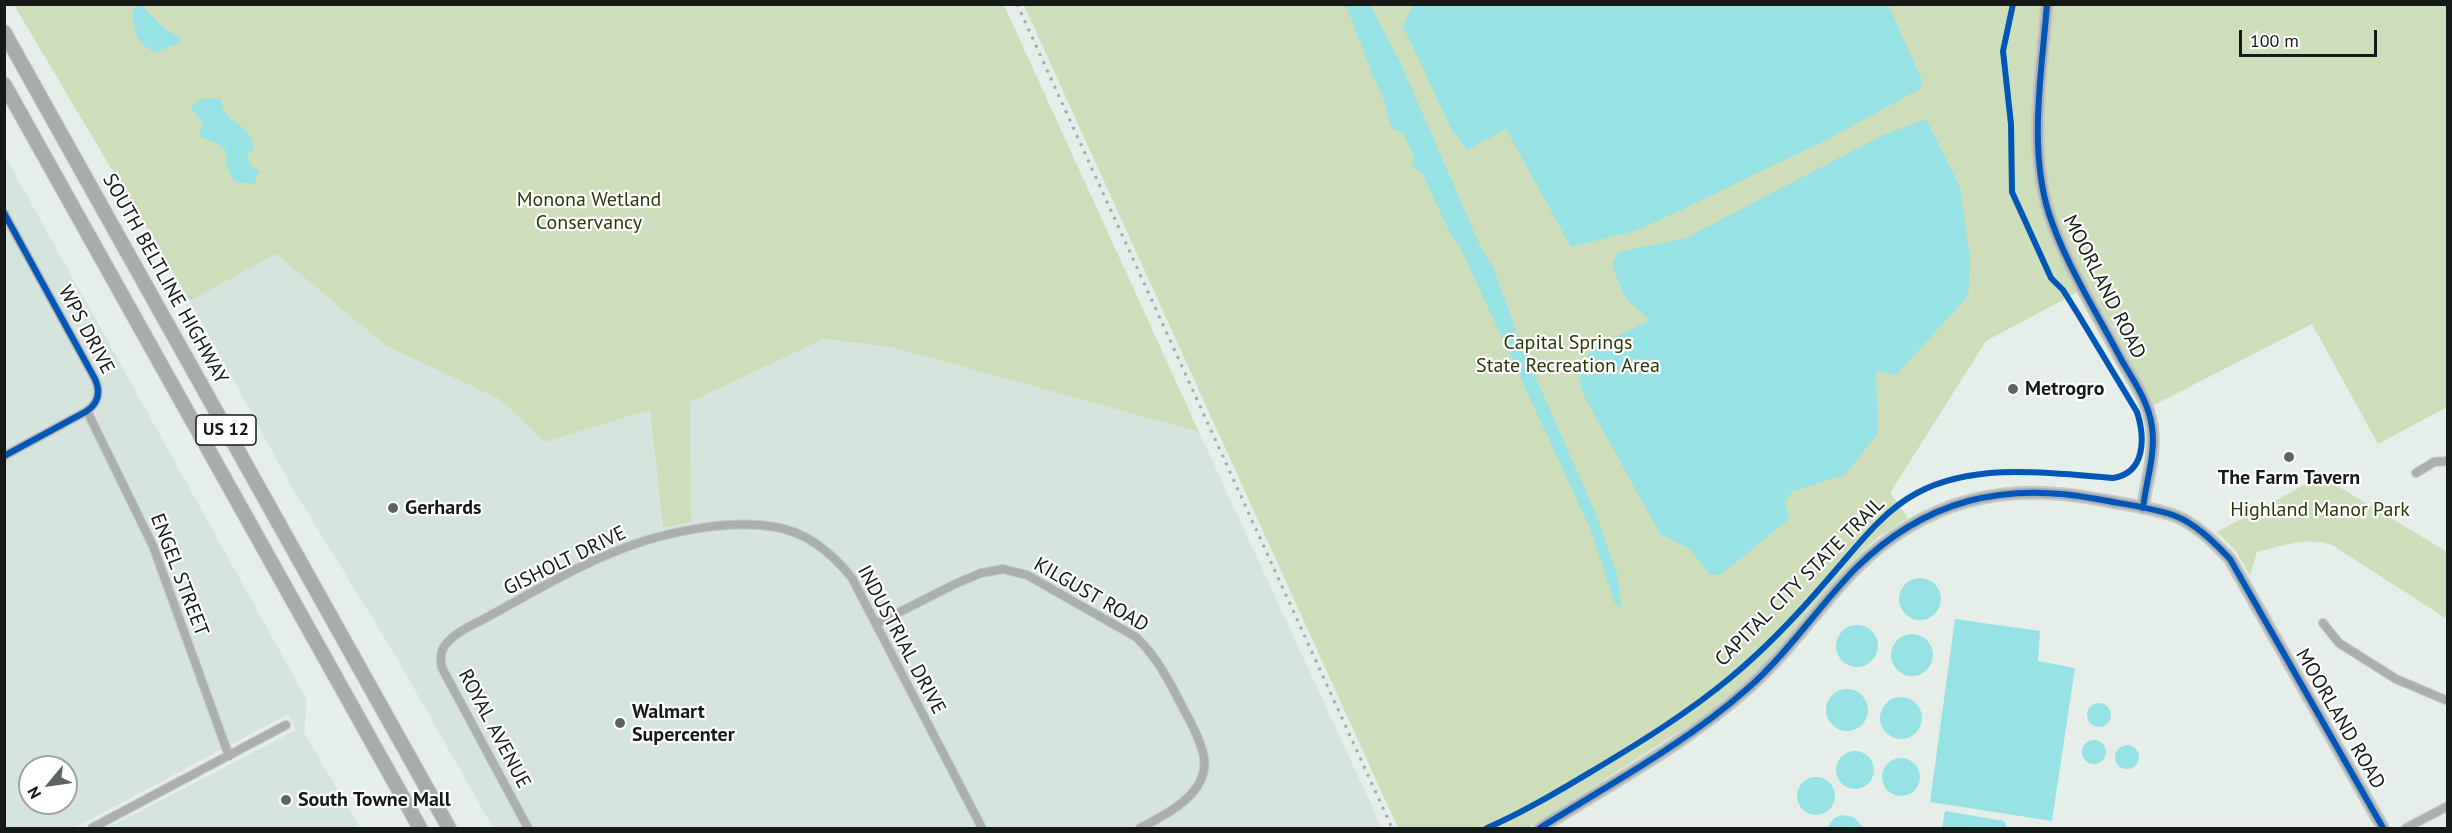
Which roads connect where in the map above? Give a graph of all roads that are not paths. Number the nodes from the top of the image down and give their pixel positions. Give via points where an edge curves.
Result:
1 (2047, 4) edge
2 (4, 32) edge
3 (4, 84) edge
4 (4, 213) edge
5 (87, 411) junction
6 (4, 456) edge
7 (2448, 461) edge
8 (2416, 473) dead end
9 (2143, 508) junction
10 (744, 525) joint
11 (2324, 623) dead end
12 (876, 624) junction
13 (445, 644) joint
14 (2448, 701) edge
15 (286, 725) dead end
16 (401, 743) junction
17 (379, 755) junction
18 (229, 756) junction
19 (2448, 806) edge
20 (92, 828) edge
21 (413, 828) edge
22 (420, 828) edge
23 (449, 828) edge
24 (455, 828) edge
25 (528, 828) edge
26 (982, 828) edge
27 (1140, 828) edge
28 (1540, 828) edge
29 (2383, 828) edge
30 (2406, 828) edge

1 - 9 street, MOORLAND ROAD via 2038,122 2043,188 2062,248 2139,390 2152,425 2154,446
2 - 16 highway, SOUTH BELTLINE HIGHWAY / US 12
3 - 17 highway, US 12
4 - 5 street, WPS DRIVE via 97,384 97,399
5 - 6 street
5 - 18 street, ENGEL STREET via 153,546
7 - 8 street via 2434,462
9 - 28 street, MOORLAND ROAD via 2038,491 1987,496 1931,514 1901,531 1855,569 1778,659 1746,690 1686,737
9 - 29 street, MOORLAND ROAD via 2174,516 2208,536 2230,559
10 - 12 street, INDUSTRIAL DRIVE via 793,531 824,549 852,578
10 - 13 street, GISHOLT DRIVE via 720,525 668,535 613,552
11 - 14 street via 2339,643 2396,679
12 - 26 street, INDUSTRIAL DRIVE
12 - 27 street, KILGUST ROAD via 955,584 1003,569 1027,575 1136,637 1165,673 1204,754 1202,773 1192,795 1165,816
13 - 25 street, ROYAL AVENUE via 442,668
15 - 18 street
16 - 23 highway, SOUTH BELTLINE HIGHWAY / US 12
16 - 24 highway
17 - 21 highway
17 - 22 highway, US 12
18 - 20 street
19 - 30 street

